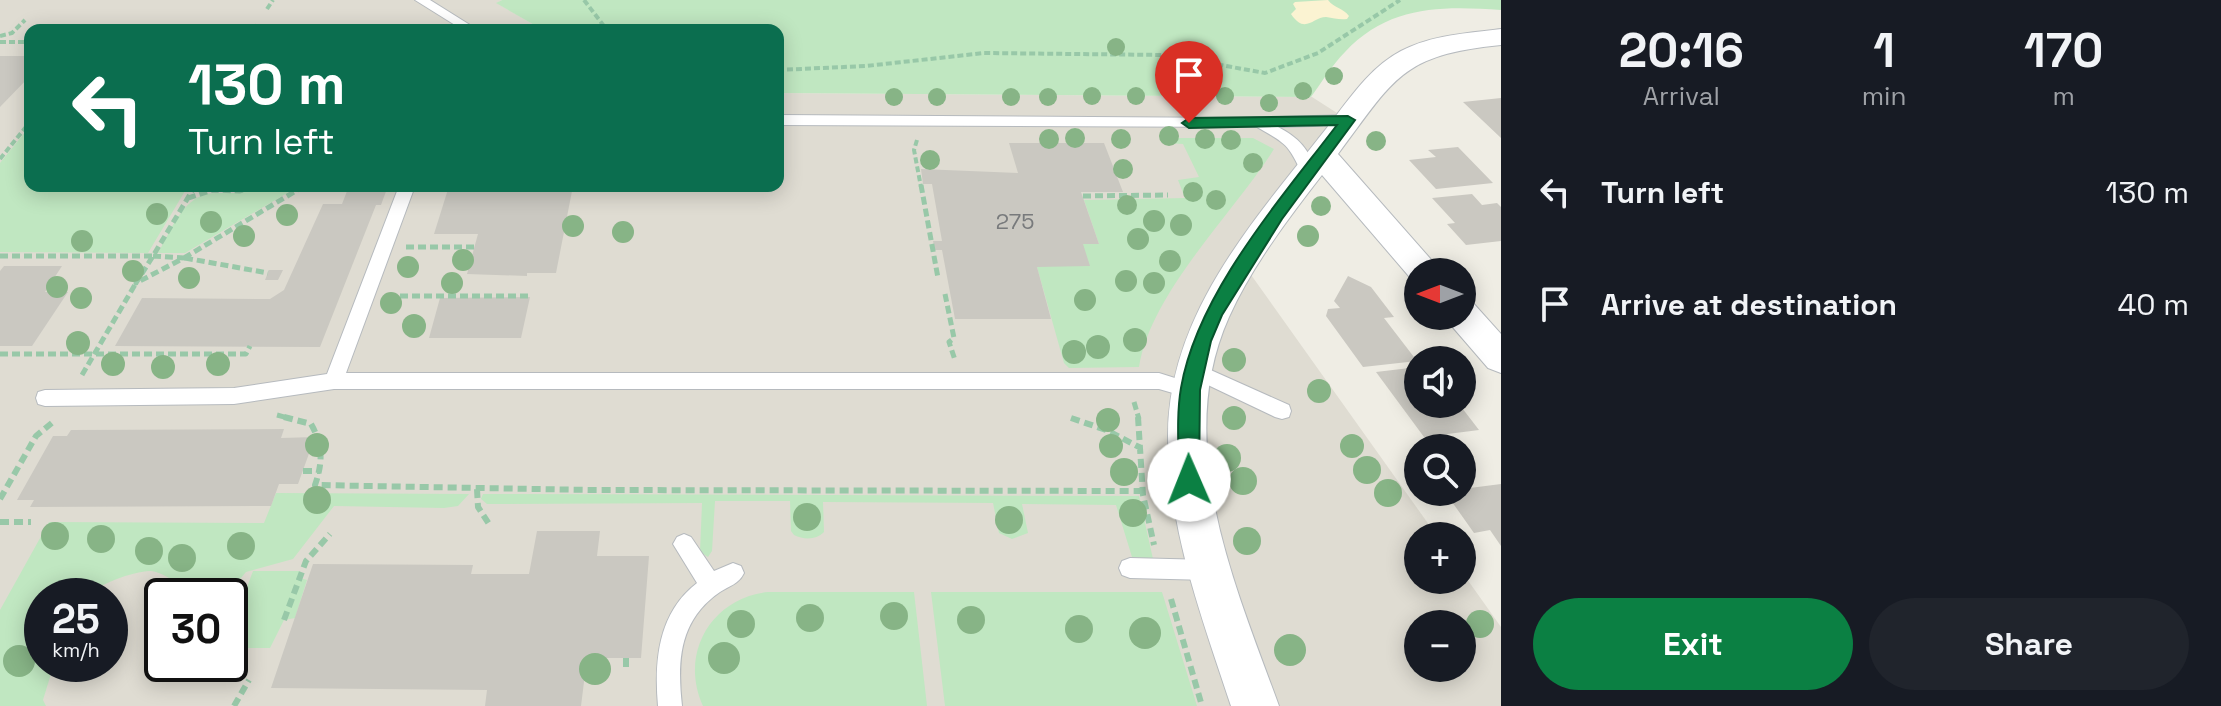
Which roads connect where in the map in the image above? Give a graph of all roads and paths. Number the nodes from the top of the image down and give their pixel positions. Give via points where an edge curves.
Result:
1 (273, 0) edge
2 (421, 0) edge
3 (584, 0) edge
4 (1400, 0) edge
5 (267, 9) dead end
6 (25, 20) dead end
7 (460, 24) edge
8 (602, 24) edge
9 (1484, 38) edge
10 (0, 39) edge
11 (24, 41) edge
12 (1501, 60) edge
13 (784, 70) edge
14 (784, 120) edge
15 (1348, 120) junction
16 (1259, 123) junction
17 (24, 129) edge
18 (922, 137) dead end
19 (0, 159) edge
20 (1315, 163) junction
21 (192, 192) edge
22 (207, 192) edge
23 (294, 192) edge
24 (405, 192) edge
25 (1168, 195) dead end
26 (1083, 196) dead end
27 (188, 198) junction
28 (385, 247) junction
29 (474, 247) dead end
30 (0, 256) edge
31 (153, 256) junction
32 (184, 258) junction
33 (1411, 258) edge
34 (268, 273) dead end
35 (938, 278) dead end
36 (136, 283) junction
37 (945, 294) dead end
38 (367, 296) junction
39 (528, 296) dead end
40 (1476, 330) edge
41 (250, 346) dead end
42 (0, 354) edge
43 (95, 354) junction
44 (246, 354) junction
45 (1501, 358) edge
46 (955, 361) dead end
47 (241, 366) dead end
48 (79, 380) dead end
49 (1192, 380) junction
50 (334, 381) junction
51 (45, 398) dead end
52 (1134, 401) dead end
53 (1282, 411) dead end
54 (263, 415) dead end
55 (60, 418) dead end
56 (1071, 418) dead end
57 (1141, 448) junction
58 (303, 471) dead end
59 (320, 471) junction
60 (477, 489) junction
61 (1142, 491) junction
62 (0, 499) edge
63 (0, 522) edge
64 (31, 522) dead end
65 (489, 524) dead end
66 (330, 534) dead end
67 (684, 544) dead end
68 (1158, 557) dead end
69 (1130, 568) dead end
70 (1209, 570) junction
71 (733, 573) dead end
72 (710, 584) junction
73 (1171, 599) dead end
74 (284, 620) dead end
75 (626, 658) dead end
76 (626, 669) dead end
77 (249, 680) dead end
78 (234, 706) edge
79 (670, 706) edge
80 (1202, 706) edge
81 (1255, 706) edge

1 - 5 path
2 - 7 lane
3 - 8 path
4 - 13 path via 1343,38 1265,73 1165,55 984,53
6 - 10 path
9 - 12 street
9 - 15 street via 1405,57
10 - 11 path
14 - 16 lane
15 - 16 lane
15 - 20 street
16 - 20 lane via 1296,144
17 - 19 path
18 - 35 path via 914,150
20 - 33 street
20 - 49 street via 1228,287 1202,341
21 - 27 path
22 - 27 path
23 - 32 path
24 - 28 lane
25 - 26 path
27 - 31 path
28 - 29 path
28 - 38 lane
30 - 31 path
31 - 32 path
31 - 36 path
32 - 34 path
32 - 36 path
36 - 43 path
37 - 46 path
38 - 39 path
38 - 50 lane
40 - 45 street
41 - 44 path
42 - 43 path
43 - 44 path
43 - 48 path
44 - 47 path
49 - 50 lane
49 - 53 lane
49 - 70 street via 1189,480
50 - 51 lane via 234,396
52 - 57 path
54 - 59 path via 311,424 324,459
55 - 62 path via 36,436
56 - 57 path
57 - 61 path
58 - 59 path
59 - 60 path via 315,485
60 - 61 path
60 - 65 path via 478,507
61 - 68 path
63 - 64 path
66 - 74 path via 308,556
67 - 72 lane
69 - 70 lane
70 - 81 street
71 - 72 lane
72 - 79 lane via 688,603 675,625 668,667
73 - 80 path
75 - 76 path
77 - 78 path

